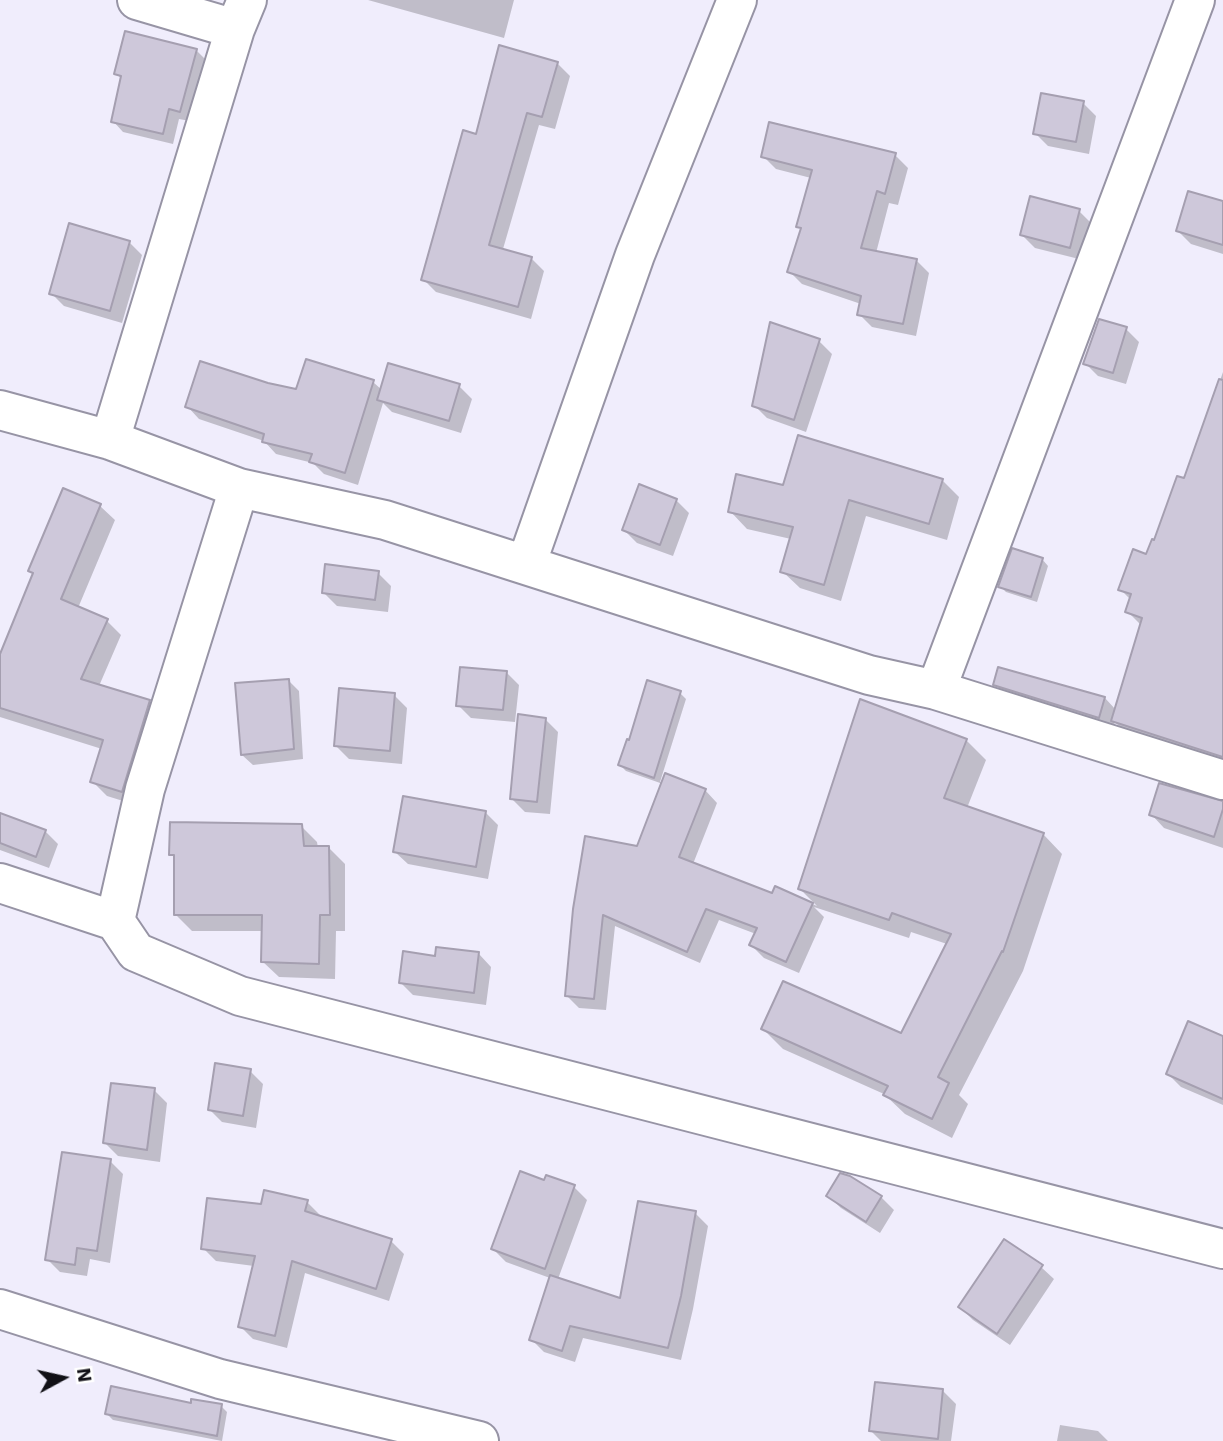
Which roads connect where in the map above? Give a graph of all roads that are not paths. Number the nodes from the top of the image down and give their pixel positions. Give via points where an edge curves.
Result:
1 (137, 0) edge
2 (737, 0) edge
3 (1195, 0) edge
4 (241, 15) edge
5 (0, 410) edge
6 (110, 440) junction
7 (239, 488) junction
8 (526, 565) junction
9 (936, 690) junction
10 (1223, 780) edge
11 (0, 883) edge
12 (115, 921) junction
13 (1223, 1248) edge
14 (0, 1309) edge
15 (479, 1441) edge

1 - 4 street
2 - 8 street via 635,255
3 - 9 street
4 - 6 street
5 - 6 street
6 - 7 street
7 - 8 street via 385,520
7 - 12 street via 145,789
8 - 9 street via 869,675
9 - 10 street
11 - 12 street
12 - 13 street via 135,952 240,996
14 - 15 street via 220,1378

